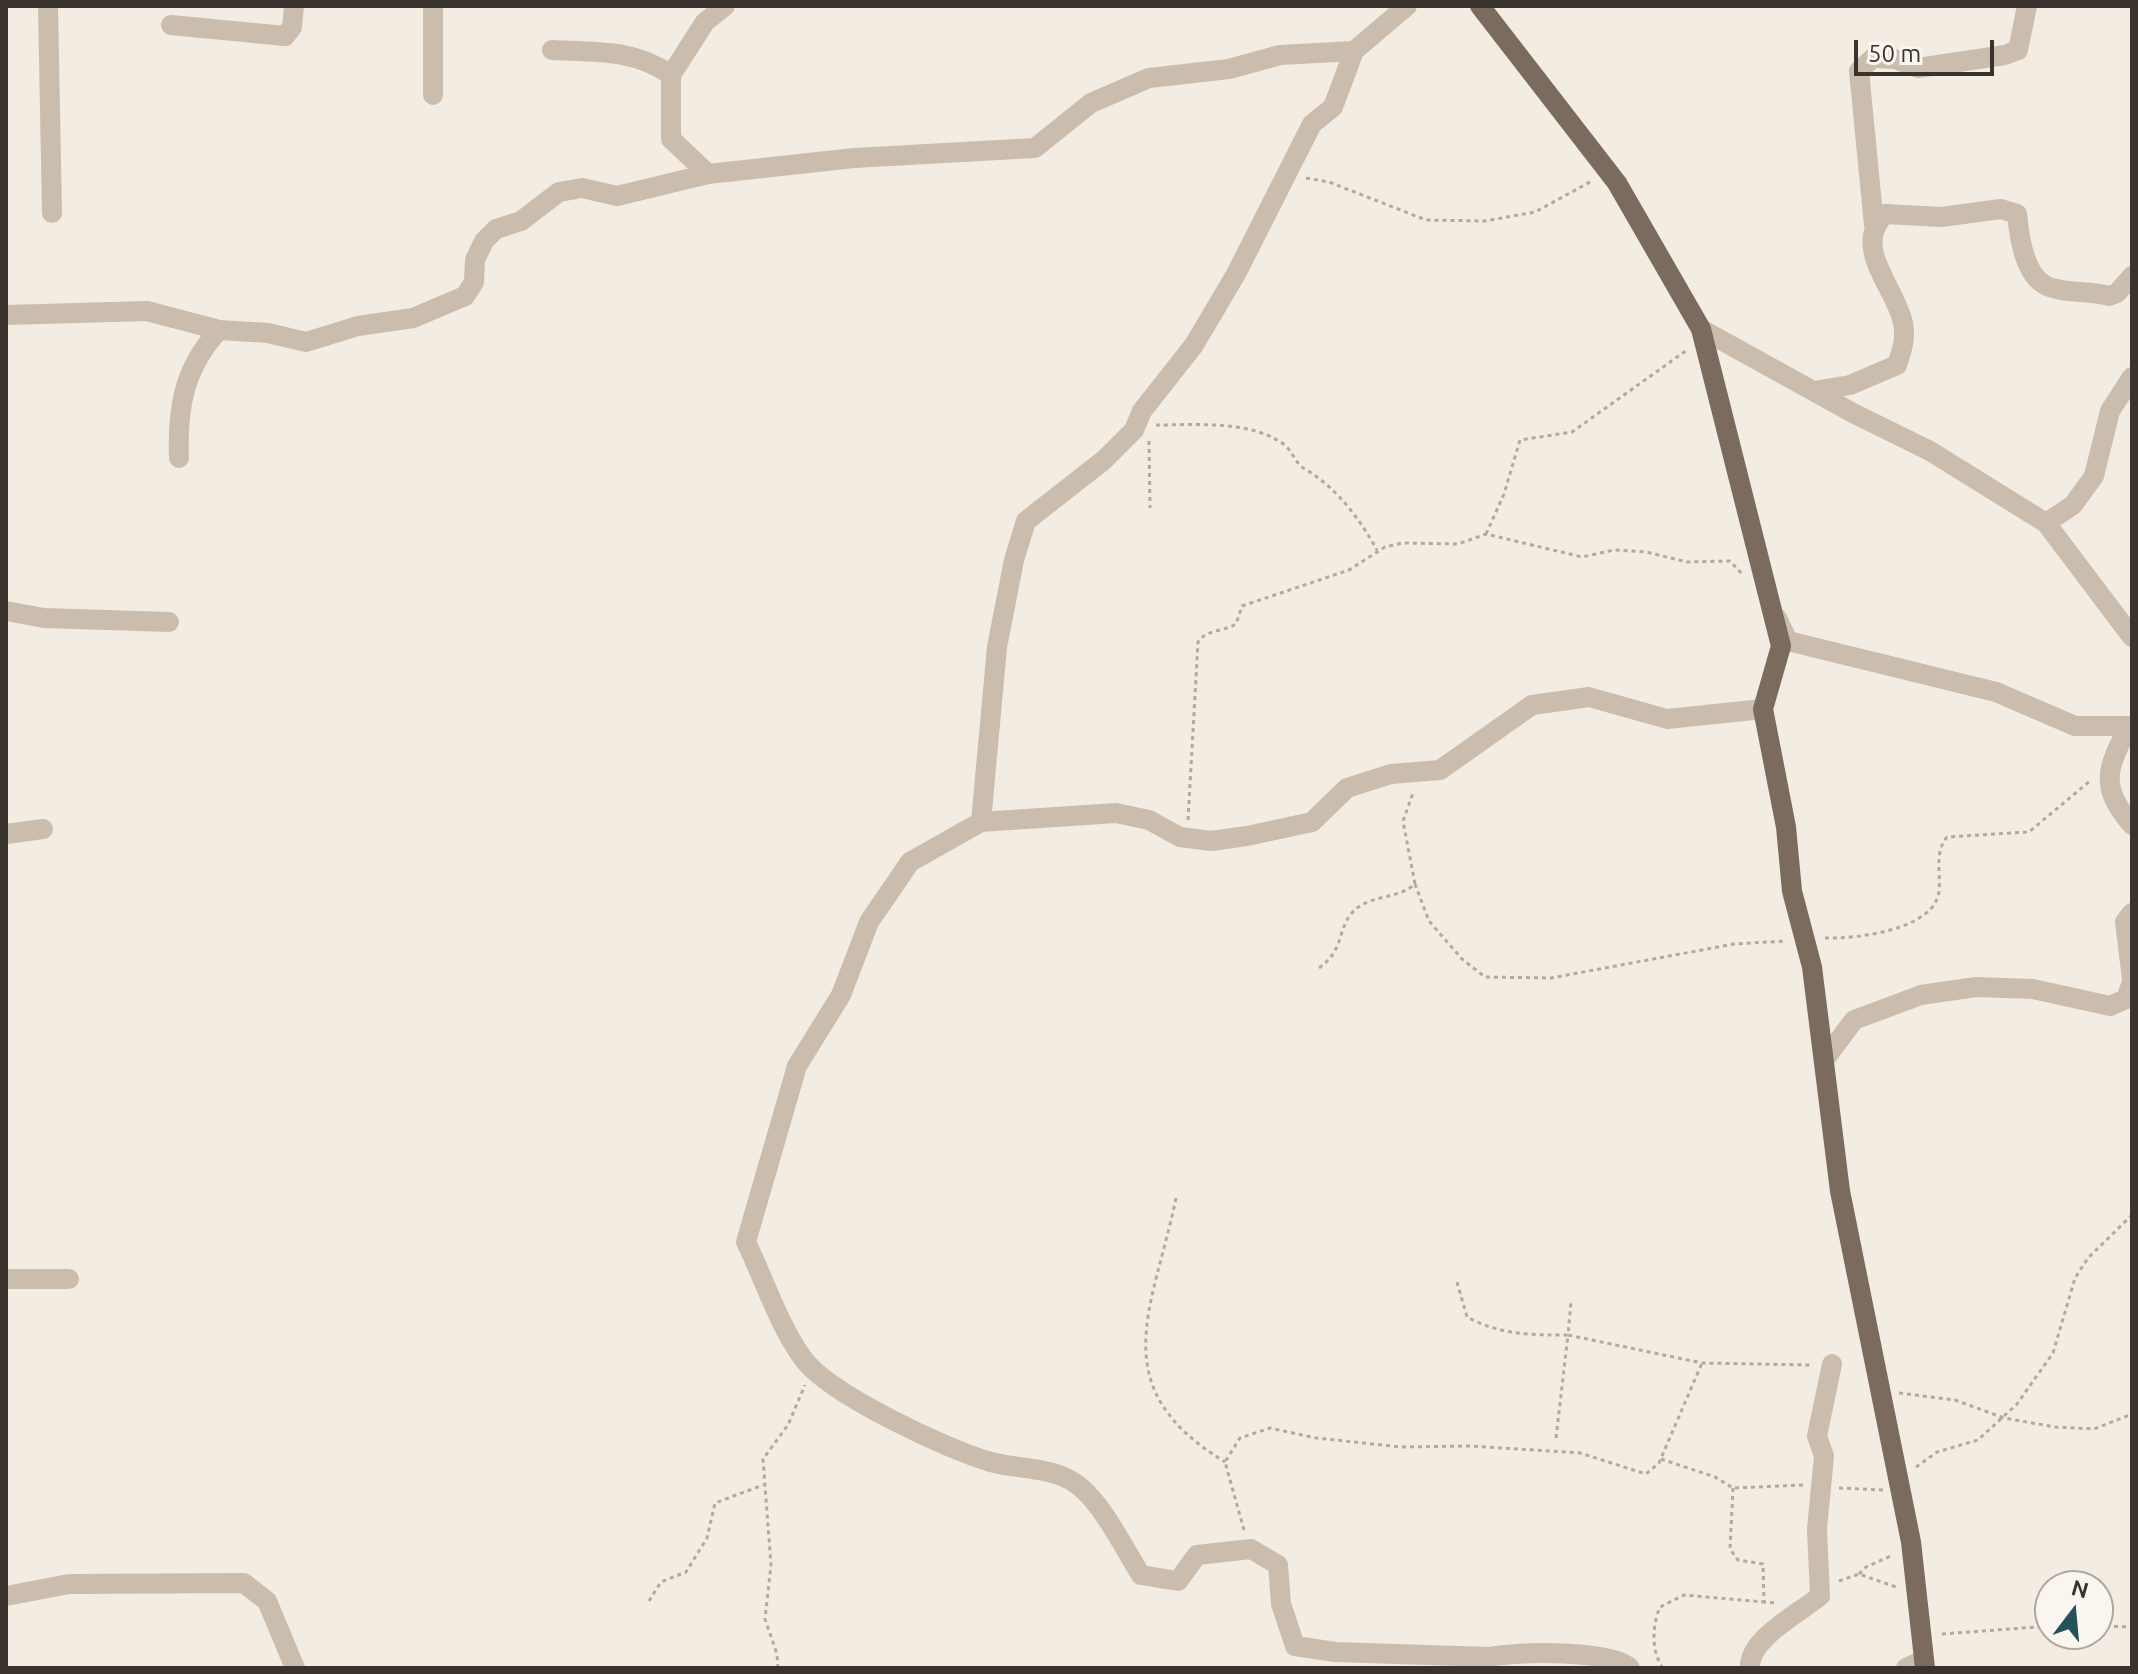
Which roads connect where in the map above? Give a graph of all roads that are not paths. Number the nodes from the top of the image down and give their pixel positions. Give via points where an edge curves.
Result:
1 (48, 6) edge
2 (294, 6) edge
3 (433, 6) edge
4 (725, 6) edge
5 (1407, 6) edge
6 (1480, 6) edge
7 (2027, 6) edge
8 (171, 25) dead end
9 (552, 50) dead end
10 (1354, 51) junction
11 (671, 75) junction
12 (433, 95) dead end
13 (708, 174) junction
14 (52, 213) dead end
15 (1874, 225) junction
16 (2132, 276) edge
17 (6, 315) edge
18 (219, 330) junction
19 (1703, 338) junction
20 (2132, 377) edge
21 (1814, 391) junction
22 (179, 458) dead end
23 (2046, 523) junction
24 (1772, 607) junction
25 (6, 611) edge
26 (169, 622) dead end
27 (2132, 637) edge
28 (1763, 709) junction
29 (2130, 727) edge
30 (981, 822) junction
31 (2132, 825) edge
32 (43, 829) dead end
33 (6, 834) edge
34 (2132, 913) edge
35 (2132, 981) edge
36 (1825, 1059) junction
37 (6, 1279) edge
38 (69, 1279) dead end
39 (1832, 1364) road end
40 (6, 1596) edge
41 (1918, 1665) edge
42 (295, 1668) edge
43 (1630, 1668) edge
44 (1750, 1668) edge

1 - 14 street
2 - 8 street via 292,27 285,36
3 - 12 street
4 - 11 street via 705,22
5 - 10 street
6 - 19 main road via 1610,174
7 - 15 street via 2018,50 1918,68 1873,58 1859,71
9 - 11 street via 608,50 642,59
10 - 13 street via 1280,55 1229,69 1149,78 1091,103 1035,148 854,158
10 - 30 street via 1333,107 1312,124 1236,274 1146,418 1104,460 1026,521 997,647
11 - 13 street via 671,139
13 - 18 street via 617,196 582,188 559,192 484,241 465,296 413,318 358,326 306,342
15 - 16 street via 1885,214 1941,217 2001,209 2017,214 2019,238 2033,273 2045,285 2109,296
15 - 21 street via 1872,239 1883,281 1902,319 1905,343 1897,365 1850,385
17 - 18 street via 147,311
18 - 22 street via 187,376 178,417
19 - 21 street
19 - 24 main road
20 - 23 street via 2110,411 2094,476 2073,505
21 - 23 street via 1930,451
23 - 27 street
24 - 28 main road via 1781,646
24 - 29 street via 1788,641 1996,692 2075,726
25 - 26 street via 44,618
28 - 30 street via 1667,719 1589,697 1532,705 1440,770 1391,774 1347,788 1312,822 1223,839 1185,838 1149,820 1116,813
28 - 36 main road
29 - 31 street via 2108,766 2113,795
30 - 43 street via 910,862 869,922 841,995 797,1066 746,1242 802,1358 843,1392 918,1431 990,1462 1068,1478 1112,1527 1141,1575 1178,1581 1197,1555 1249,1549 1278,1565 1281,1604 1295,1646 1490,1657 1514,1652 1567,1654 1623,1662
32 - 33 street
34 - 35 street via 2125,931
35 - 36 street via 2126,999 2110,1006 2033,989 1976,987 1921,995 1854,1020
36 - 41 main road via 1840,1191 1911,1542 1921,1636
37 - 38 street
39 - 44 street via 1817,1436 1824,1456 1817,1599 1775,1628 1750,1655
40 - 42 street via 69,1584 244,1583 267,1601

